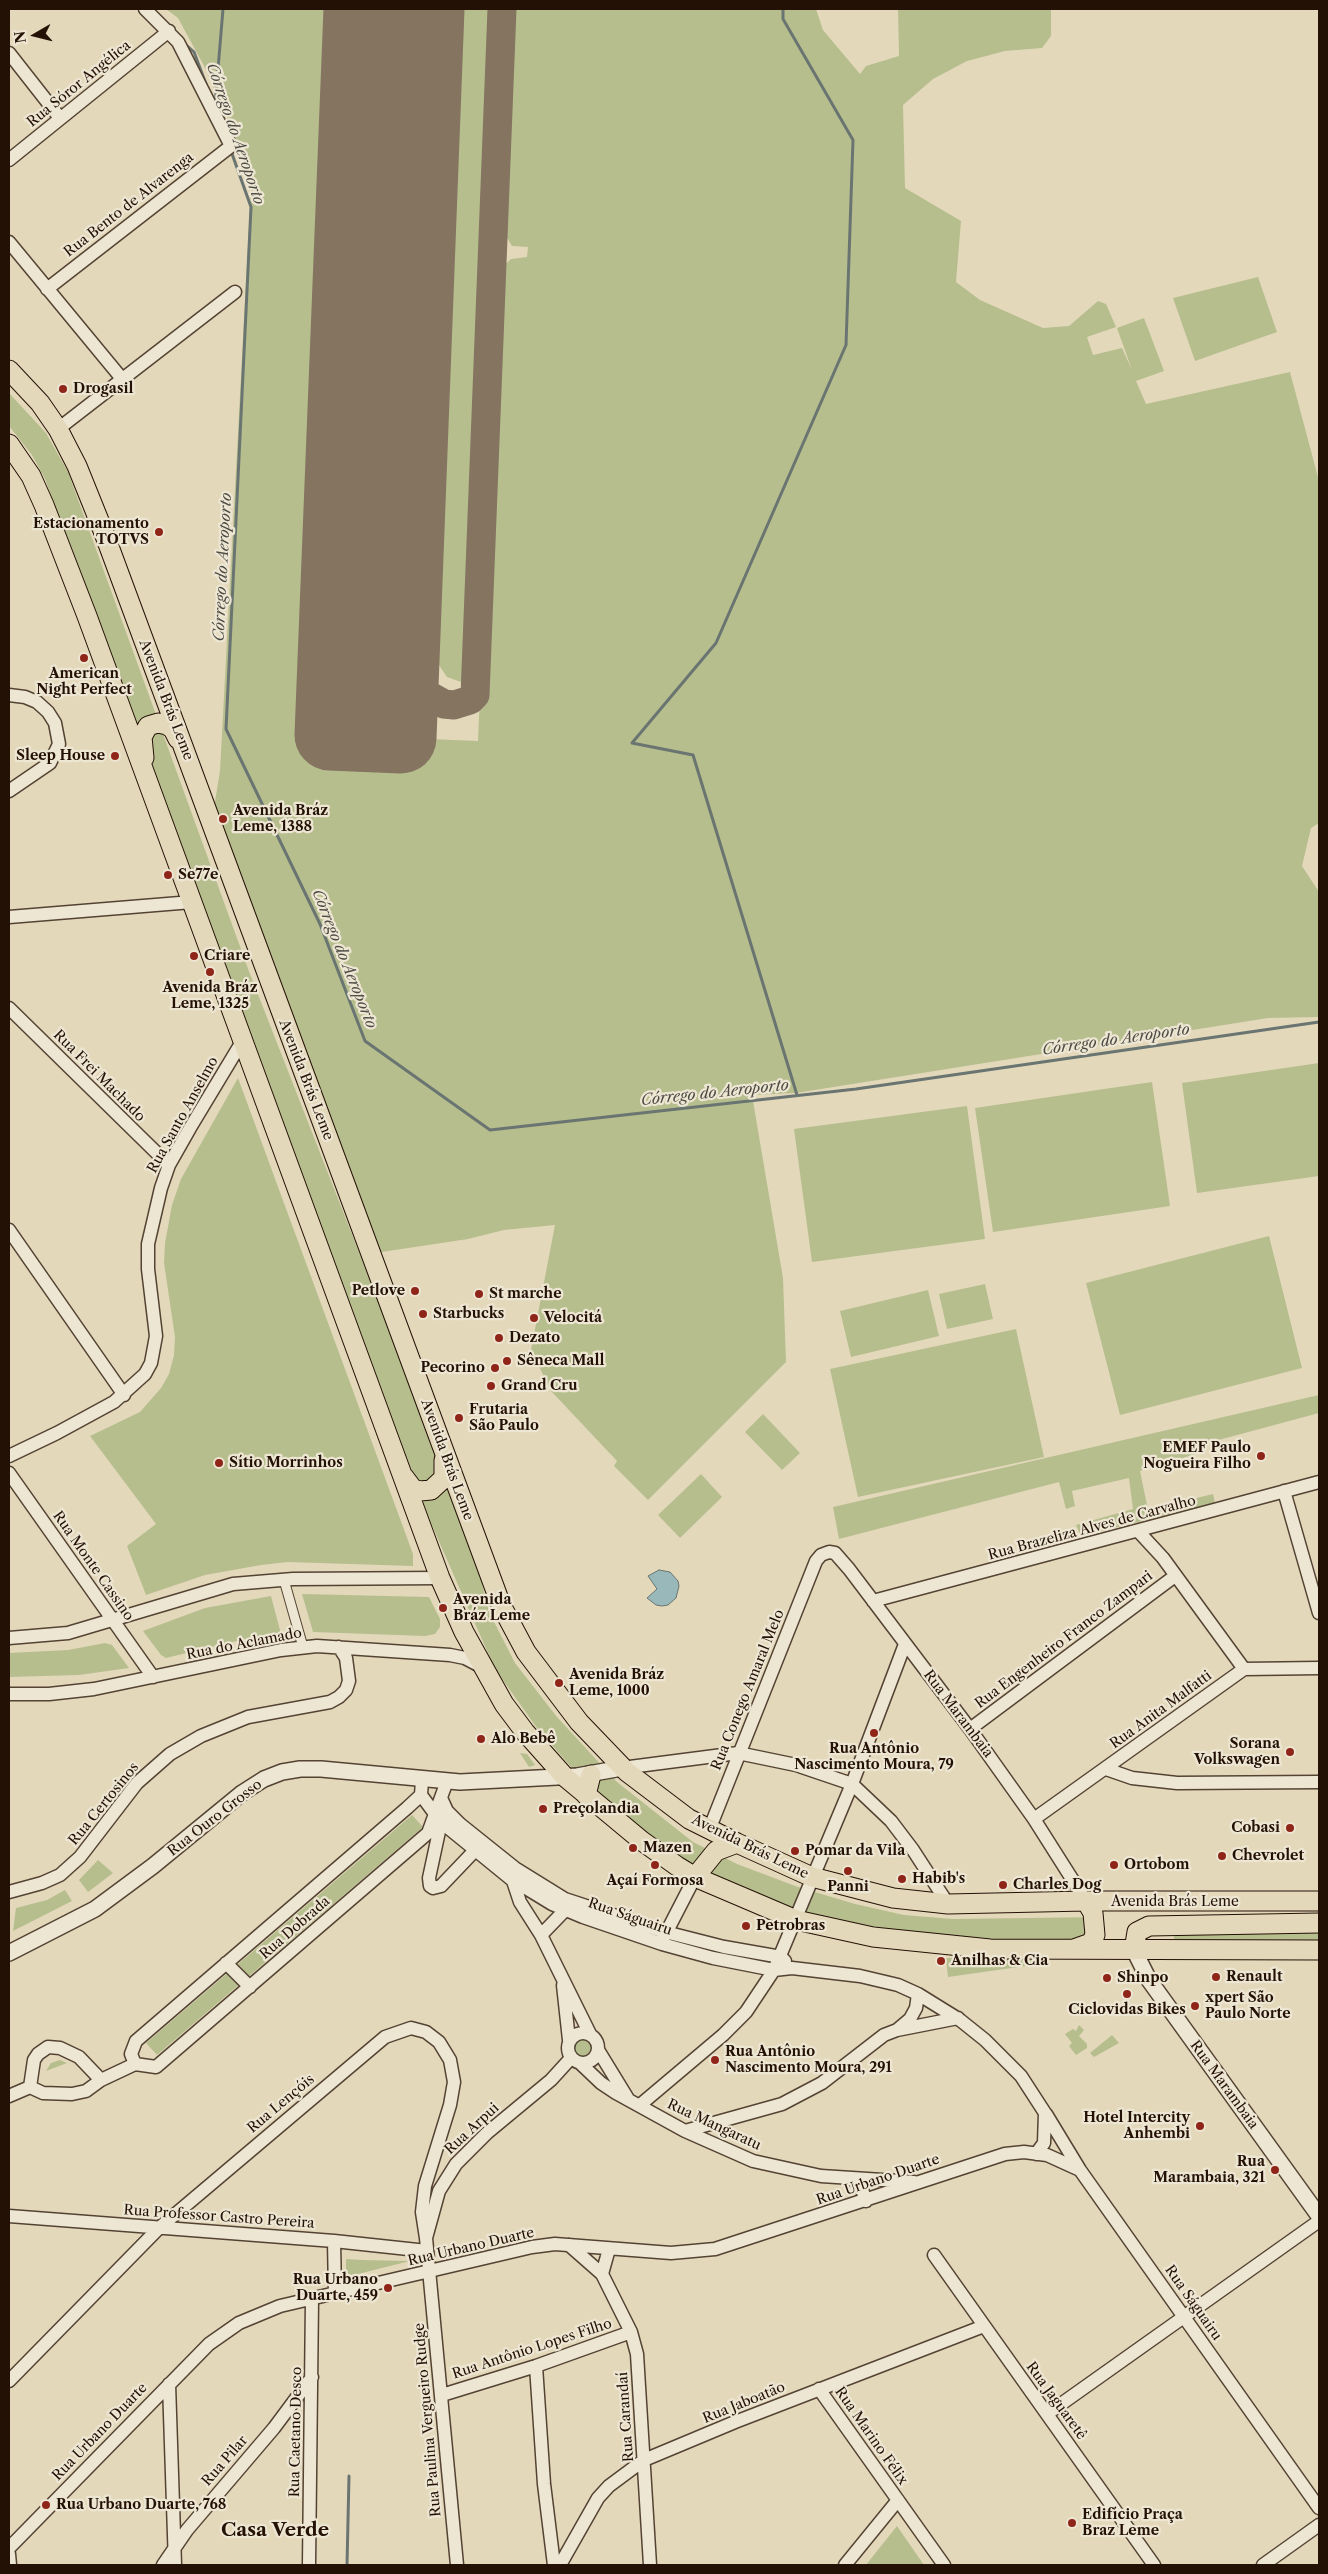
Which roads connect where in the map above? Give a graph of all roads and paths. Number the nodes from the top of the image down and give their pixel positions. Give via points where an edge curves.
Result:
1 (145, 9) edge
2 (169, 31) junction
3 (9, 53) edge
4 (60, 118) junction
5 (9, 160) edge
6 (9, 242) edge
7 (47, 289) junction
8 (235, 292) dead end
9 (9, 370) edge
10 (123, 380) junction
11 (58, 429) junction
12 (9, 444) edge
13 (9, 695) edge
14 (187, 758) junction
15 (148, 786) junction
16 (9, 791) edge
17 (192, 902) junction
18 (9, 917) edge
19 (9, 1008) edge
20 (243, 1040) junction
21 (169, 1165) junction
22 (9, 1230) edge
23 (124, 1395) junction
24 (9, 1456) edge
25 (445, 1458) junction
26 (9, 1473) edge
27 (401, 1474) junction
28 (1319, 1482) edge
29 (1284, 1491) junction
30 (1139, 1532) junction
31 (816, 1561) joint
32 (1175, 1576) junction
33 (440, 1578) junction
34 (284, 1580) junction
35 (1317, 1596) edge
36 (873, 1601) junction
37 (1319, 1613) edge
38 (114, 1620) junction
39 (9, 1638) edge
40 (905, 1644) junction
41 (339, 1647) junction
42 (303, 1648) junction
43 (484, 1668) junction
44 (1319, 1668) edge
45 (1244, 1669) junction
46 (153, 1677) junction
47 (9, 1694) edge
48 (970, 1729) junction
49 (738, 1753) junction
50 (622, 1768) junction
51 (1106, 1769) junction
52 (591, 1775) junction
53 (565, 1777) junction
54 (422, 1780) junction
55 (446, 1781) junction
56 (1319, 1782) edge
57 (852, 1784) junction
58 (421, 1795) junction
59 (586, 1795) junction
60 (441, 1798) junction
61 (438, 1818) junction
62 (1034, 1819) junction
63 (709, 1830) junction
64 (737, 1844) junction
65 (479, 1846) junction
66 (514, 1874) junction
67 (695, 1876) junction
68 (812, 1877) junction
69 (9, 1892) edge
70 (1086, 1901) junction
71 (1319, 1902) edge
72 (948, 1904) junction
73 (569, 1906) junction
74 (796, 1920) junction
75 (1319, 1923) edge
76 (541, 1936) junction
77 (663, 1938) junction
78 (1068, 1950) junction
79 (1134, 1950) junction
80 (1319, 1950) edge
81 (9, 1953) edge
82 (781, 1957) junction
83 (226, 1963) junction
84 (792, 1968) junction
85 (774, 1970) junction
86 (562, 1978) junction
87 (250, 1987) junction
88 (918, 1994) junction
89 (958, 2018) junction
90 (897, 2030) junction
91 (590, 2034) junction
92 (569, 2040) junction
93 (598, 2050) junction
94 (576, 2061) junction
95 (135, 2064) junction
96 (101, 2080) junction
97 (30, 2086) junction
98 (9, 2096) edge
99 (634, 2102) junction
100 (1045, 2113) junction
101 (685, 2131) junction
102 (1036, 2154) junction
103 (1080, 2170) junction
104 (849, 2178) junction
105 (917, 2183) junction
106 (866, 2201) junction
107 (9, 2216) edge
108 (1319, 2216) edge
109 (1319, 2221) edge
110 (159, 2228) junction
111 (334, 2241) junction
112 (427, 2245) junction
113 (569, 2245) junction
114 (609, 2249) junction
115 (934, 2255) dead end
116 (429, 2272) junction
117 (602, 2274) junction
118 (335, 2294) junction
119 (312, 2299) junction
120 (1184, 2318) junction
121 (984, 2326) junction
122 (631, 2332) junction
123 (536, 2366) junction
124 (312, 2377) junction
125 (9, 2381) edge
126 (168, 2384) junction
127 (819, 2389) junction
128 (442, 2394) junction
129 (1047, 2414) junction
130 (644, 2460) junction
131 (898, 2500) junction
132 (1319, 2508) edge
133 (1319, 2525) edge
134 (175, 2547) junction
135 (9, 2548) edge
136 (9, 2554) edge
137 (10, 2565) edge
138 (163, 2565) edge
139 (175, 2565) edge
140 (309, 2565) edge
141 (457, 2565) edge
142 (554, 2565) edge
143 (560, 2565) edge
144 (650, 2565) edge
145 (846, 2565) edge
146 (944, 2565) edge
147 (1154, 2565) edge
148 (1263, 2565) edge

1 - 2 street
2 - 4 street, Rua Sóror Angélica
2 - 7 street, Rua Bento de Alvarenga via 184,53 231,146
3 - 4 street
4 - 5 street, Rua Sóror Angélica
6 - 7 street
7 - 10 street
8 - 10 street
9 - 11 main road, Avenida Brás Leme via 40,403
10 - 11 street
11 - 14 main road, Avenida Brás Leme via 104,533
12 - 15 main road via 31,476 44,505
13 - 16 street via 37,702 48,712 55,723 59,744 50,763
14 - 15 main road via 173,729 158,723 145,728 142,745
14 - 25 main road, Avenida Brás Leme
15 - 17 main road
17 - 18 street
17 - 20 main road
19 - 21 street, Rua Frei Machado
20 - 21 street, Rua Santo Anselmo
20 - 27 main road
21 - 23 street, Rua Santo Anselmo via 150,1226 148,1244 156,1336 154,1350 145,1374
22 - 23 street
23 - 24 street, Rua Santo Anselmo via 57,1434
25 - 27 main road via 444,1478 431,1490 413,1489
25 - 50 main road, Avenida Brás Leme via 514,1632 579,1722
26 - 38 street, Rua Monte Cassino
27 - 33 main road
28 - 29 street, Rua Brazeliza Alves de Carvalho
29 - 30 street, Rua Brazeliza Alves de Carvalho
29 - 35 street
30 - 32 street
30 - 36 street, Rua Brazeliza Alves de Carvalho
31 - 36 street, Rua Marambaia via 825,1552 835,1553
31 - 49 street, Rua Conego Amaral Melo
32 - 45 street
32 - 48 street, Rua Engenheiro Franco Zampari
33 - 34 street
33 - 43 main road
34 - 38 street via 233,1584
34 - 42 street
35 - 37 street
36 - 40 street, Rua Marambaia
38 - 39 street via 68,1633
38 - 46 street, Rua Monte Cassino
40 - 48 street, Rua Marambaia
40 - 57 street
41 - 42 street, Rua do Aclamado
41 - 43 street, Rua do Aclamado via 450,1654
41 - 69 street, Rua Certosinos via 346,1658 349,1681 339,1697 248,1717 202,1736 170,1754 137,1783 80,1856 60,1875 42,1884
42 - 46 street, Rua do Aclamado
43 - 53 main road via 504,1704
44 - 45 street
45 - 51 street, Rua Anita Malfatti
46 - 47 street, Rua do Aclamado via 94,1689
48 - 62 street, Rua Marambaia
49 - 50 street
49 - 57 street via 796,1765
49 - 63 street, Rua Conego Amaral Melo
50 - 52 street, Rua Ouro Grosso
50 - 63 main road, Avenida Brás Leme via 654,1794
51 - 56 street via 1132,1778 1177,1783
51 - 62 street, Rua Anita Malfatti
52 - 53 street, Rua Ouro Grosso
52 - 59 main road
53 - 55 street, Rua Ouro Grosso
53 - 59 main road
54 - 55 street, Rua Ouro Grosso
54 - 58 street
54 - 81 street, Rua Ouro Grosso via 321,1769 300,1769 264,1779 219,1811 119,1893 95,1909
55 - 60 street, Rua Dobrada
57 - 68 street
57 - 72 street via 891,1821 914,1850
58 - 61 street, Rua Ságuairu
58 - 83 street, Rua Dobrada
59 - 67 main road via 642,1841
60 - 61 street, Rua Dobrada
60 - 65 street, Rua Ságuairu via 450,1815
61 - 65 street, Rua Ságuairu
61 - 65 street via 428,1878 430,1886 441,1886
61 - 87 street, Rua Dobrada via 428,1833
62 - 70 street, Rua Marambaia
63 - 64 main road, Avenida Brás Leme
64 - 67 main road via 716,1851
64 - 68 main road, Avenida Brás Leme
65 - 66 street, Rua Ságuairu
66 - 73 street, Rua Ságuairu
66 - 76 street via 520,1902
67 - 74 main road
67 - 77 street
68 - 72 main road, Avenida Brás Leme via 893,1898
68 - 74 street
70 - 71 main road, Avenida Brás Leme
70 - 72 main road, Avenida Brás Leme
70 - 78 main road via 1094,1916 1095,1935 1087,1945
73 - 76 street
73 - 77 street, Rua Ságuairu
74 - 78 main road via 873,1937 990,1949
74 - 82 street
75 - 79 main road via 1149,1926 1137,1932
76 - 86 street
77 - 82 street, Rua Ságuairu
77 - 85 street, Rua Ságuairu via 713,1958
78 - 79 main road
79 - 80 main road
79 - 108 street, Rua Marambaia via 1154,1987
82 - 84 street
82 - 85 street
83 - 87 street
83 - 95 street, Rua Dobrada via 136,2041 131,2054
84 - 85 street, Rua Ságuairu
84 - 88 street, Rua Ságuairu via 874,1979
85 - 99 street via 746,2012 723,2036
86 - 91 street
86 - 92 street
87 - 95 street, Rua Dobrada via 156,2067
88 - 89 street, Rua Ságuairu
88 - 90 street via 913,2013
89 - 90 street
89 - 100 street, Rua Ságuairu via 1015,2070
90 - 101 street via 884,2035 822,2083 782,2104
91 - 92 street via 578,2033
91 - 93 street via 595,2038
92 - 94 street via 568,2052
93 - 94 street via 592,2060
93 - 99 street, Rua Mangaratu
94 - 99 street, Rua Mangaratu via 601,2083
94 - 112 street, Rua Arpui via 487,2133 456,2164 439,2191
95 - 96 street, Rua Dobrada
96 - 97 street, Rua Dobrada via 86,2091 72,2094 43,2092
96 - 97 street via 87,2063 75,2055 60,2048 48,2048 34,2060
97 - 98 street
99 - 101 street, Rua Mangaratu
100 - 102 street via 1044,2143
100 - 103 street, Rua Ságuairu
101 - 104 street, Rua Mangaratu via 753,2161 821,2176
102 - 103 street, Rua Urbano Duarte via 1047,2155
102 - 105 street, Rua Urbano Duarte via 998,2155
103 - 120 street, Rua Ságuairu
104 - 105 street, Rua Mangaratu
104 - 106 street via 860,2184
105 - 106 street, Rua Urbano Duarte
106 - 114 street, Rua Urbano Duarte via 715,2249 671,2253
107 - 110 street, Rua Professor Castro Pereira
109 - 120 street
110 - 111 street, Rua Professor Castro Pereira
110 - 112 street, Rua Lençóis via 385,2037 411,2028 426,2032 439,2042 450,2060 453,2074 450,2105 423,2197
110 - 125 street, Rua Lençóis
111 - 112 street, Rua Professor Castro Pereira
111 - 118 street
112 - 116 street, Rua Arpui
113 - 114 street, Rua Urbano Duarte
113 - 116 street, Rua Urbano Duarte via 532,2247
113 - 117 street, Rua Carandaí
114 - 117 street
115 - 121 street, Rua Jaguaretê
116 - 118 street, Rua Urbano Duarte
116 - 128 street, Rua Paulina Vergueiro Rudge
117 - 122 street, Rua Carandaí
118 - 119 street, Rua Urbano Duarte
119 - 124 street, Rua Caetano Desco
119 - 126 street, Rua Urbano Duarte via 259,2314 224,2332
120 - 129 street
120 - 132 street, Rua Ságuairu
121 - 127 street, Rua Jaboatão
121 - 129 street, Rua Jaguaretê
122 - 123 street, Rua Antônio Lopes Filho
122 - 130 street, Rua Carandaí via 637,2354
123 - 128 street, Rua Antônio Lopes Filho
123 - 142 street via 544,2484
124 - 134 street, Rua Pilar
124 - 140 street, Rua Caetano Desco
126 - 134 street
126 - 135 street, Rua Urbano Duarte
127 - 130 street, Rua Jaboatão
127 - 131 street, Rua Marino Félix
128 - 141 street, Rua Paulina Vergueiro Rudge
129 - 147 street, Rua Jaguaretê
130 - 143 street, Rua Jaboatão via 598,2498
130 - 144 street, Rua Carandaí
131 - 145 street
131 - 146 street, Rua Marino Félix
133 - 148 street
134 - 138 street, Rua Pilar
134 - 139 street
136 - 137 street

